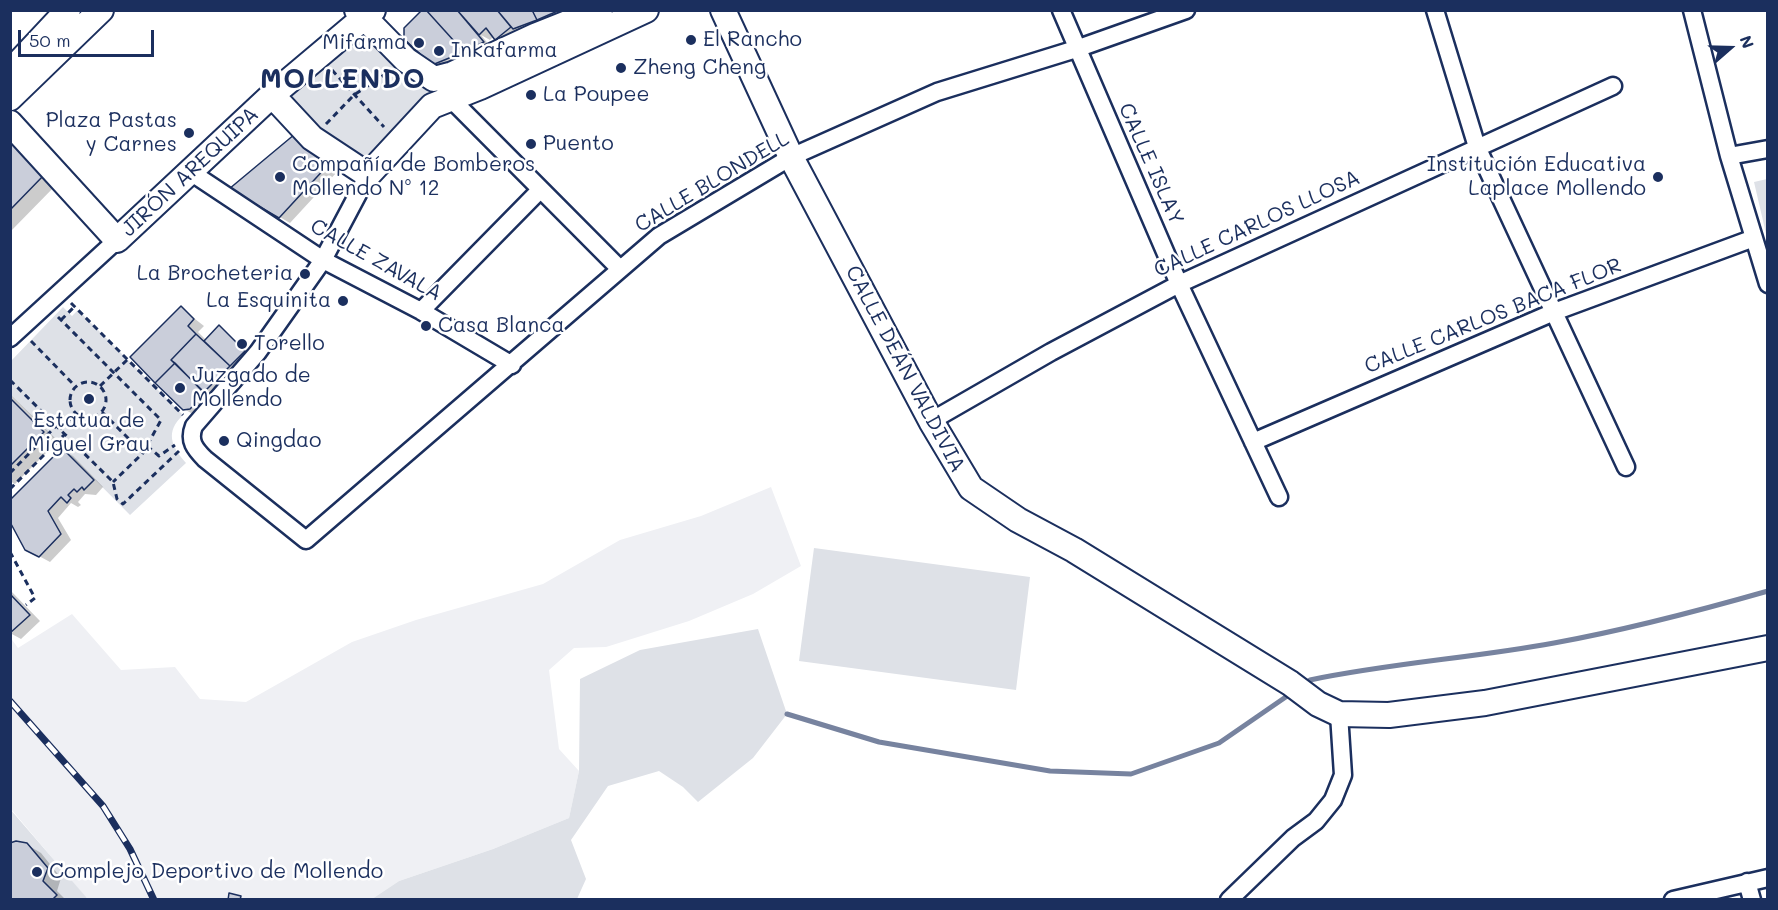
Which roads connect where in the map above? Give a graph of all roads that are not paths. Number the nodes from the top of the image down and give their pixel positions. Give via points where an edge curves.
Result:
1 (68, 10) edge
2 (102, 10) edge
3 (600, 10) edge
4 (646, 10) edge
5 (723, 10) edge
6 (1061, 10) edge
7 (1186, 10) edge
8 (1435, 10) edge
9 (1692, 10) edge
10 (364, 13) edge
11 (1076, 49) junction
12 (10, 72) edge
13 (1613, 86) dead end
14 (441, 88) junction
15 (272, 95) junction
16 (10, 98) edge
17 (10, 123) edge
18 (1477, 147) junction
19 (1767, 149) edge
20 (1729, 156) junction
21 (791, 157) junction
22 (189, 171) junction
23 (368, 175) junction
24 (540, 190) junction
25 (1754, 238) junction
26 (117, 240) junction
27 (323, 260) junction
28 (620, 269) junction
29 (1179, 284) junction
30 (1767, 284) edge
31 (421, 312) junction
32 (1554, 312) junction
33 (15, 334) edge
34 (512, 365) junction
35 (931, 421) junction
36 (1253, 442) junction
37 (1626, 467) dead end
38 (1279, 497) dead end
39 (1767, 648) edge
40 (1329, 709) junction
41 (1767, 878) edge
42 (1747, 882) junction
43 (1229, 900) edge
44 (1673, 900) edge
45 (1752, 900) edge

1 - 12 street
2 - 16 street
3 - 14 street via 453,74
4 - 14 street via 480,87
5 - 21 street, CALLE DEÁN VALDIVIA
6 - 11 street, CALLE ISLAY
7 - 11 street, CALLE BLONDELL
8 - 18 street
9 - 20 street
10 - 14 street via 406,60
10 - 15 street, JIRÓN AREQUIPA
11 - 21 street, CALLE BLONDELL via 937,92
11 - 29 street, CALLE ISLAY
13 - 18 street, CALLE CARLOS LLOSA
14 - 23 street via 432,106
14 - 24 street
15 - 22 street, JIRÓN AREQUIPA
15 - 23 street via 312,138
17 - 26 street
18 - 29 street, CALLE CARLOS LLOSA
18 - 32 street
19 - 20 street
20 - 25 street
21 - 28 street, CALLE BLONDELL via 659,236
21 - 35 street, CALLE DEÁN VALDIVIA
22 - 26 street, JIRÓN AREQUIPA
22 - 27 street, CALLE ZAVALA
23 - 27 street
24 - 28 street
24 - 31 street
25 - 30 street
25 - 32 street, CALLE CARLOS BACA FLOR
26 - 33 street, JIRÓN AREQUIPA
27 - 31 street, CALLE ZAVALA
27 - 34 street, CALLE BLONDELL via 193,438 306,540
28 - 34 street, CALLE BLONDELL
29 - 35 street, CALLE CARLOS LLOSA
29 - 36 street, CALLE ISLAY
31 - 34 street, CALLE ZAVALA
32 - 36 street, CALLE CARLOS BACA FLOR
32 - 37 street
35 - 40 street, CALLE DEÁN VALDIVIA via 971,489 986,500 1074,550
36 - 38 street, CALLE ISLAY
39 - 40 street via 1485,703 1389,715
40 - 43 street via 1343,775 1334,800
41 - 42 street
42 - 44 street
42 - 45 street

